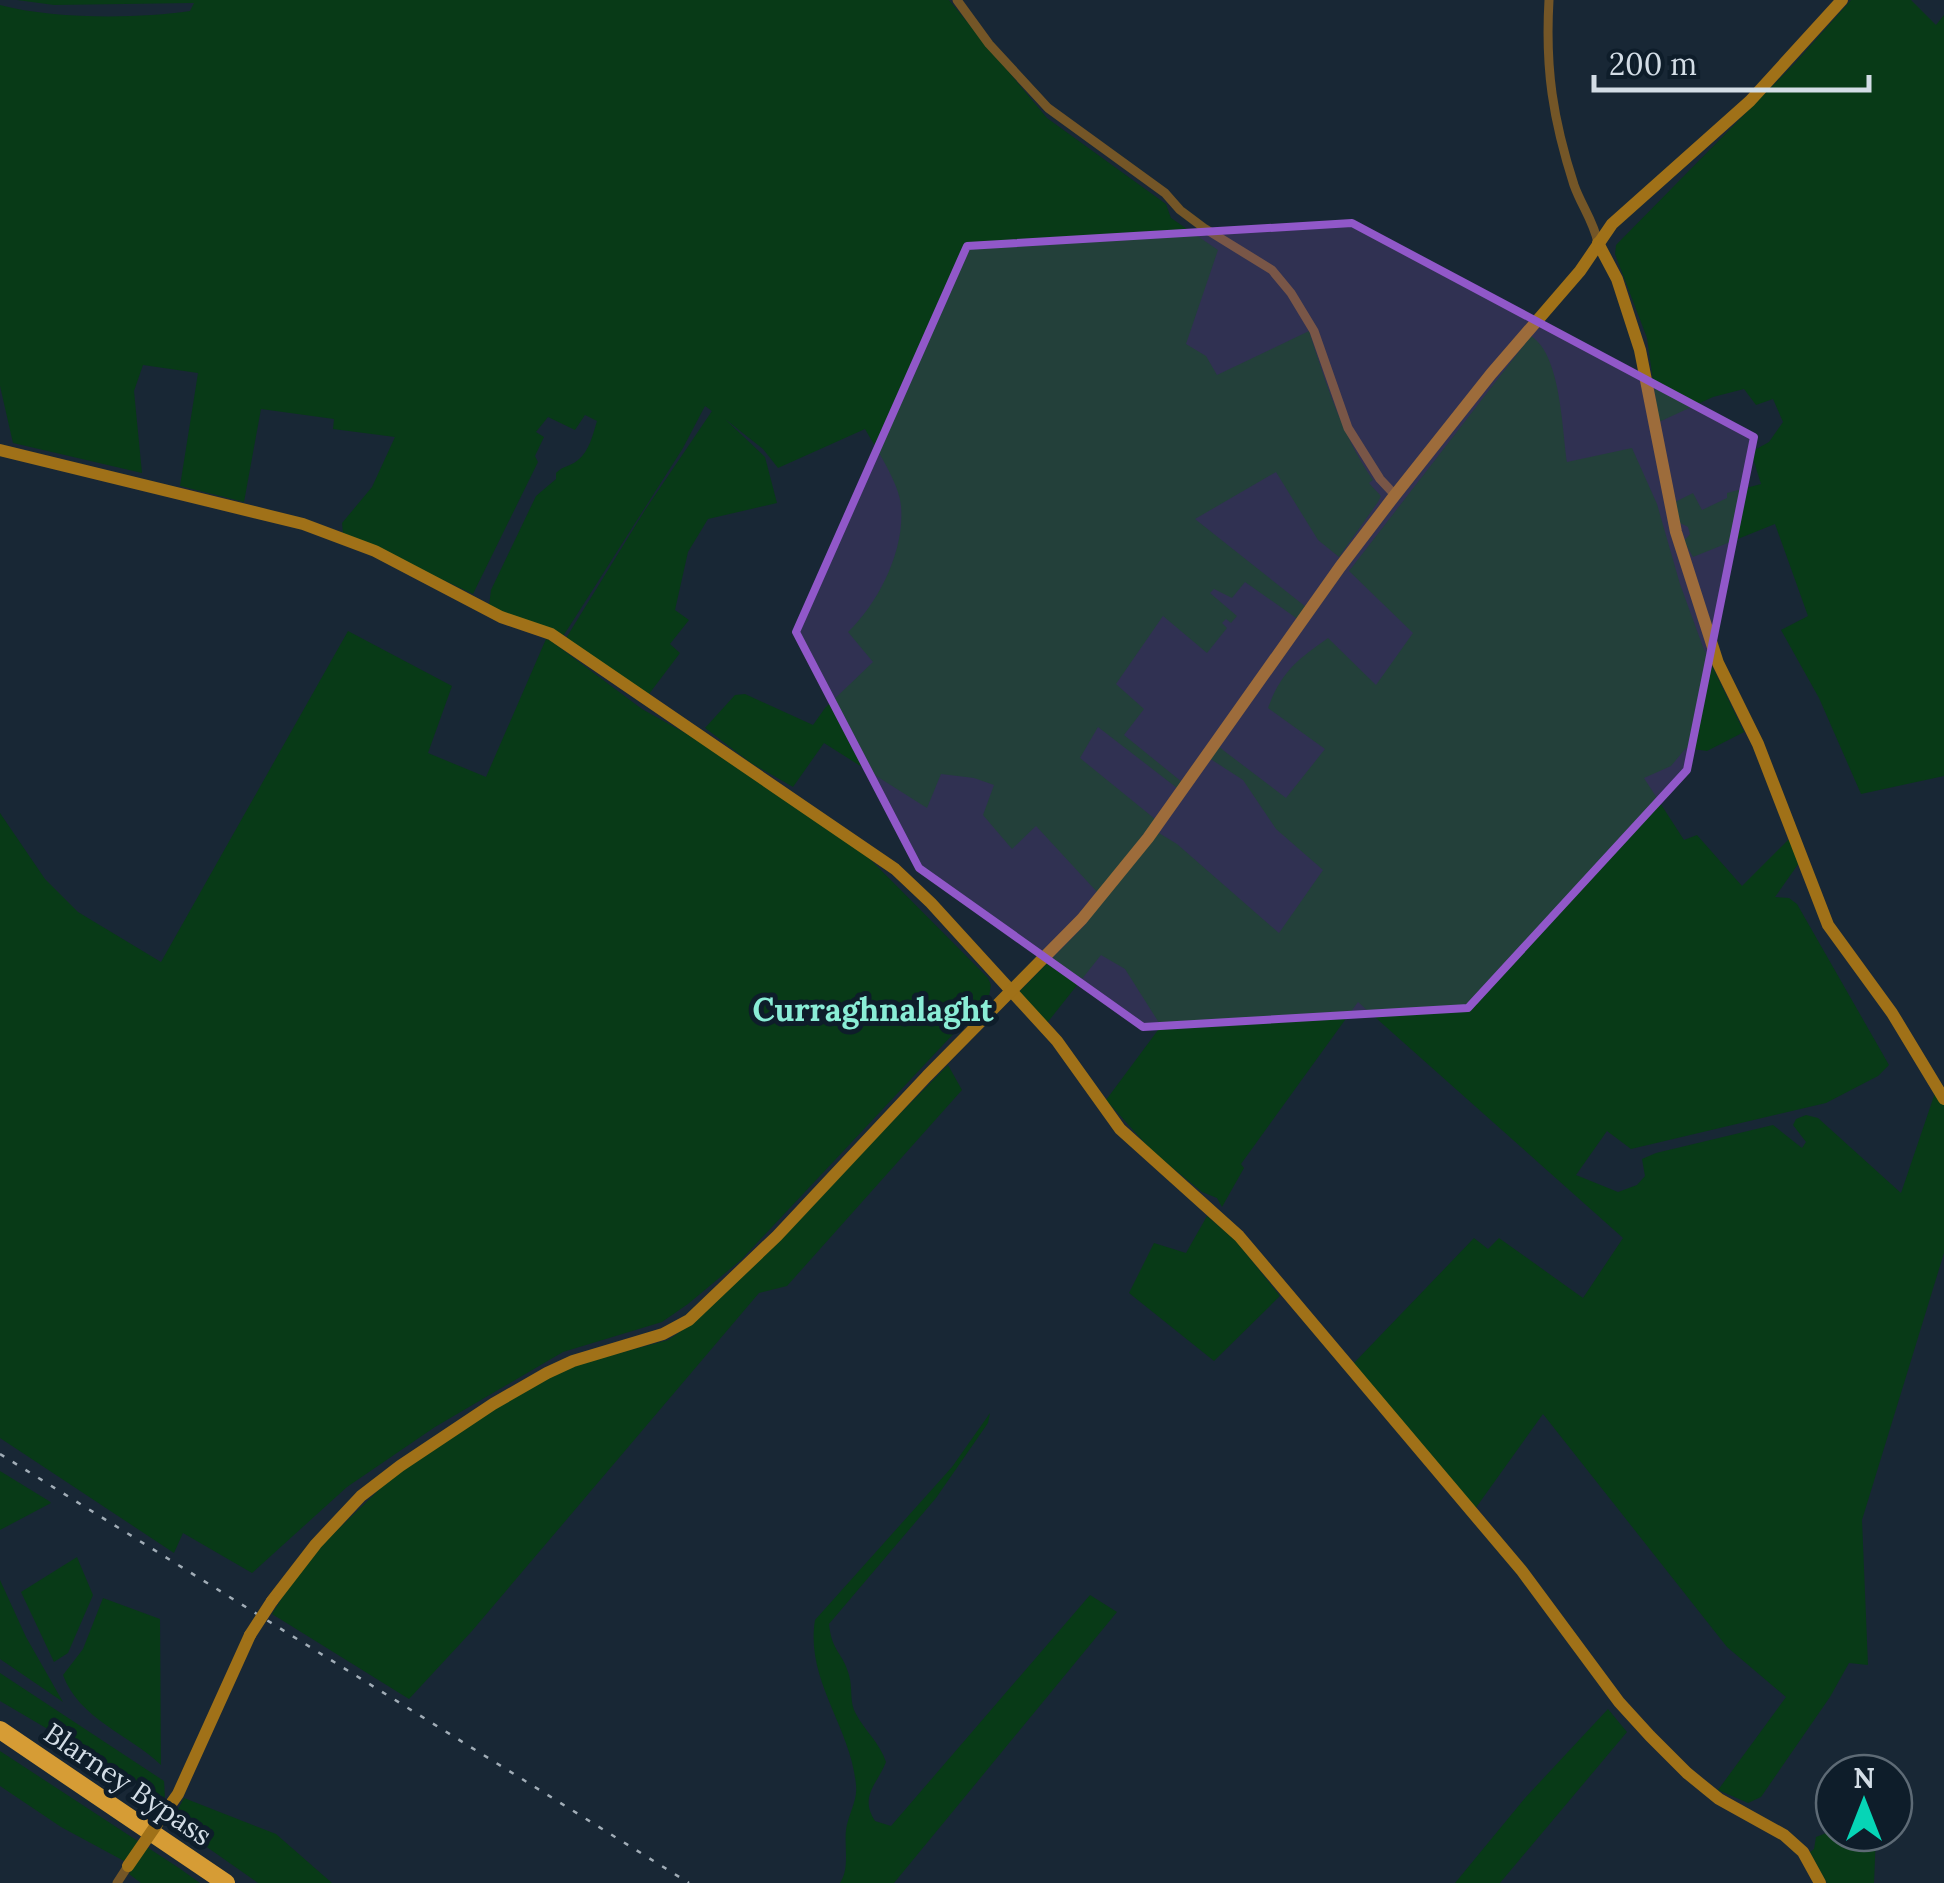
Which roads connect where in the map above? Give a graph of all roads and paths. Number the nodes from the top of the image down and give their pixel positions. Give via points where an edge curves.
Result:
1 (957, 0) edge
2 (1549, 0) edge
3 (1842, 0) edge
4 (1598, 243) junction
5 (0, 450) edge
6 (1395, 495) junction
7 (1011, 992) junction
8 (1944, 1099) edge
9 (0, 1730) edge
10 (128, 1866) joint
11 (118, 1883) edge
12 (226, 1883) edge
13 (1820, 1883) edge

1 - 6 street via 1048,108 1204,228 1273,272 1314,331 1348,428
2 - 4 street via 1550,97
3 - 4 street via 1750,100
4 - 6 street
4 - 8 street via 1640,350 1676,532 1718,663 1782,802 1828,925
5 - 7 street via 336,536 501,617 551,634 895,869
6 - 7 street via 1148,838
7 - 10 street, bridge via 689,1320 547,1373 361,1496 316,1544 250,1635 178,1794
7 - 13 street via 1057,1041 1120,1129 1261,1261 1522,1571 1619,1702 1687,1773 1784,1835
9 - 12 highway, Blarney Bypass
10 - 11 street

